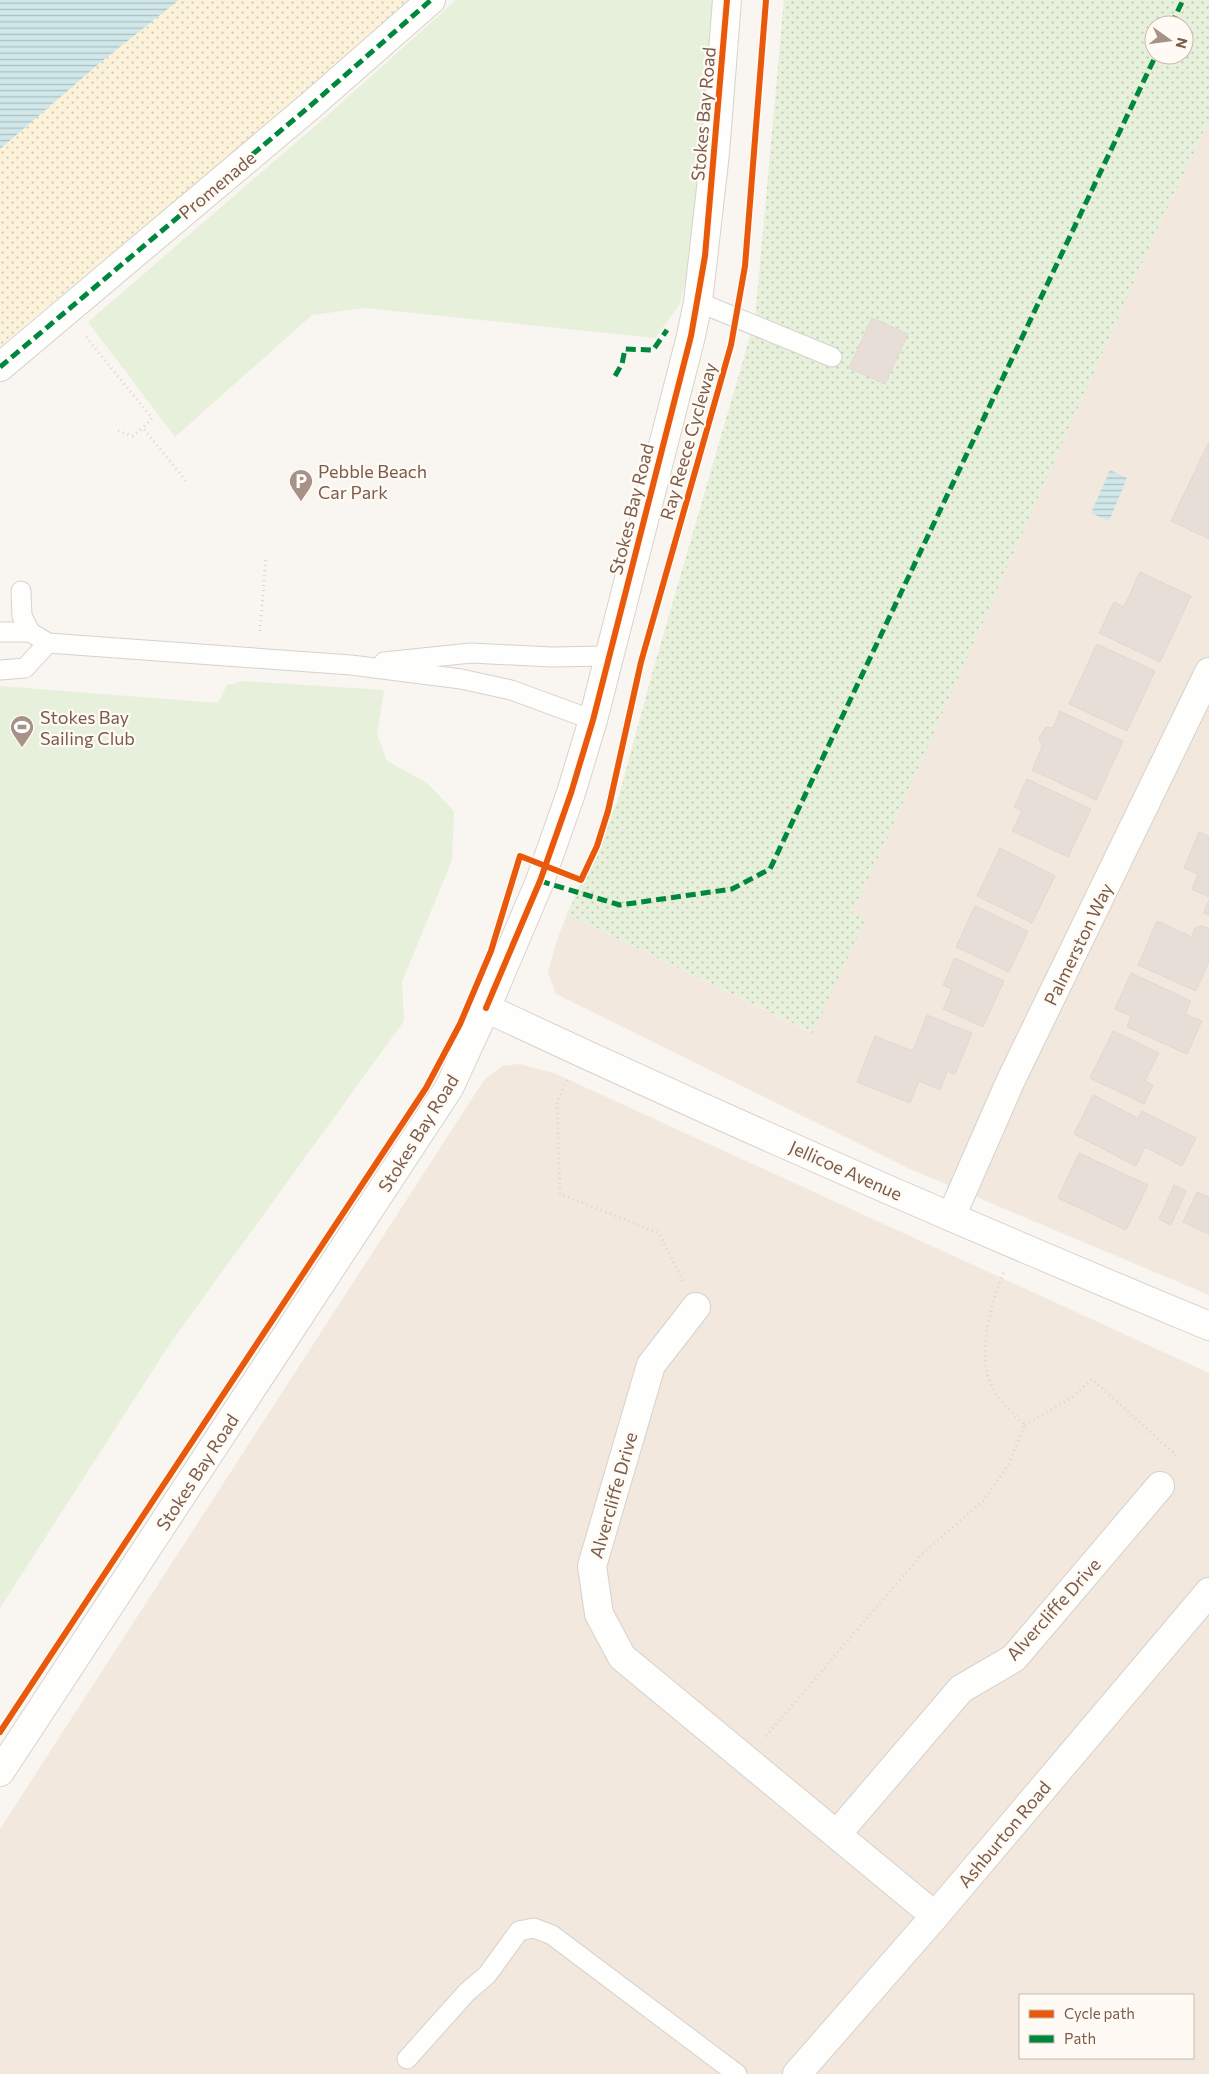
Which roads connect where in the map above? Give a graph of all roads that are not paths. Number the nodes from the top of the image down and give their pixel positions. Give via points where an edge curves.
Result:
1 (432, 0) edge
2 (728, 0) edge
3 (698, 302) junction
4 (832, 357) dead end
5 (0, 367) edge
6 (21, 591) dead end
7 (0, 632) edge
8 (30, 632) junction
9 (48, 643) junction
10 (608, 656) junction
11 (351, 666) junction
12 (0, 670) edge
13 (1209, 672) edge
14 (593, 720) junction
15 (486, 1008) junction
16 (951, 1217) junction
17 (696, 1307) road end
18 (1209, 1326) edge
19 (1160, 1486) road end
20 (1209, 1592) edge
21 (0, 1772) edge
22 (837, 1834) junction
23 (935, 1916) junction
24 (407, 2059) dead end
25 (737, 2074) edge
26 (797, 2074) edge

1 - 5 street, Promenade
2 - 3 street, Stokes Bay Road
3 - 4 lane
3 - 10 street, Stokes Bay Road
6 - 8 lane via 22,616
7 - 8 lane
8 - 9 lane
9 - 11 lane
9 - 12 lane via 24,668
10 - 11 lane via 471,653
10 - 14 street, Stokes Bay Road
11 - 14 lane via 461,678 511,690
13 - 16 street, Palmerston Way via 1010,1082
14 - 15 street, Stokes Bay Road via 540,881
15 - 16 street, Jellicoe Avenue
15 - 21 street, Stokes Bay Road via 449,1088
16 - 18 street, Jellicoe Avenue
17 - 22 street, Alvercliffe Drive via 651,1366 592,1566 599,1614 622,1657
19 - 22 street, Alvercliffe Drive via 1014,1658 961,1689
20 - 23 street, Ashburton Road
22 - 23 street, Alvercliffe Drive
23 - 26 street, Ashburton Road
24 - 25 lane via 466,1992 487,1975 519,1931 534,1928 552,1935

